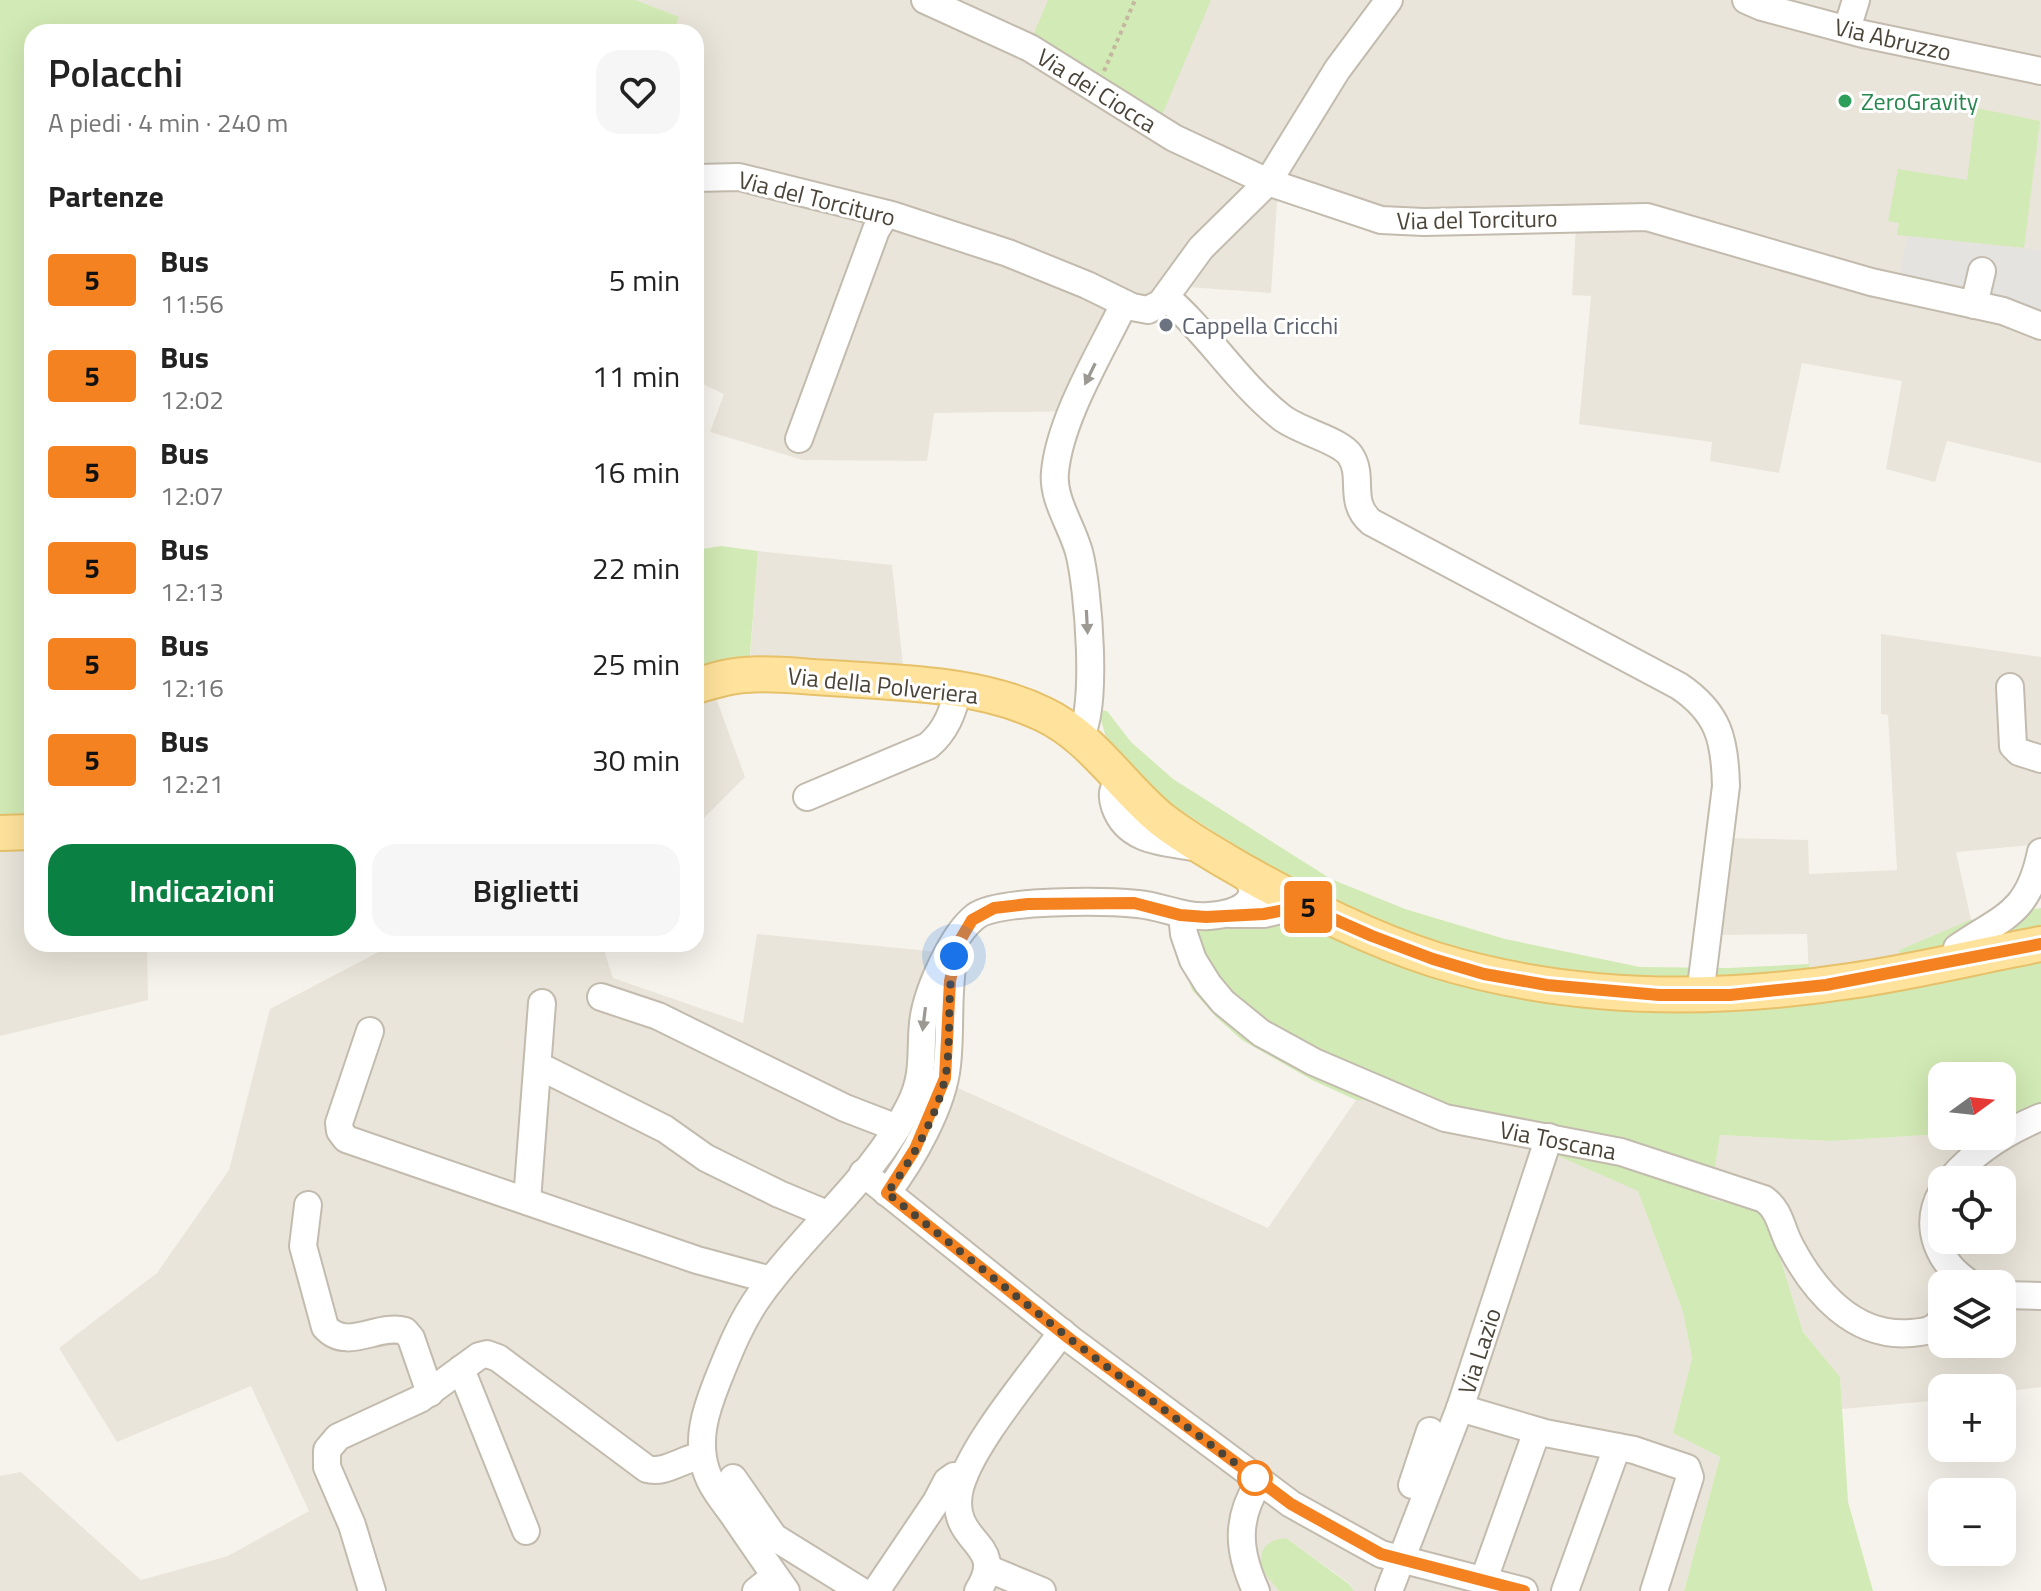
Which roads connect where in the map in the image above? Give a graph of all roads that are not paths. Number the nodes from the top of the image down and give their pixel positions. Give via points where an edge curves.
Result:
1 (925, 0) edge
2 (1389, 0) edge
3 (1748, 0) edge
4 (1856, 0) edge
5 (1847, 29) junction
6 (2041, 71) edge
7 (704, 178) edge
8 (1268, 182) junction
9 (886, 214) junction
10 (1982, 271) dead end
11 (1166, 297) junction
12 (1124, 304) junction
13 (1974, 305) junction
14 (2041, 326) edge
15 (799, 439) dead end
16 (704, 681) edge
17 (2010, 687) dead end
18 (958, 690) junction
19 (1079, 738) junction
20 (2041, 759) edge
21 (807, 797) dead end
22 (24, 832) edge
23 (0, 833) edge
24 (2041, 852) edge
25 (1250, 907) junction
26 (1182, 915) junction
27 (968, 924) junction
28 (2041, 944) edge
29 (1956, 961) junction
30 (1700, 995) junction
31 (601, 997) dead end
32 (542, 1003) dead end
33 (370, 1031) dead end
34 (547, 1070) dead end
35 (2041, 1117) edge
36 (897, 1128) junction
37 (1549, 1137) junction
38 (1963, 1166) edge
39 (863, 1173) junction
40 (887, 1193) junction
41 (527, 1201) junction
42 (308, 1205) dead end
43 (827, 1214) junction
44 (1941, 1254) edge
45 (1953, 1270) edge
46 (771, 1280) junction
47 (2016, 1295) edge
48 (2041, 1296) edge
49 (1928, 1331) edge
50 (1062, 1332) junction
51 (461, 1369) junction
52 (430, 1393) junction
53 (1460, 1408) junction
54 (1430, 1431) dead end
55 (1537, 1431) junction
56 (1617, 1447) junction
57 (702, 1456) junction
58 (964, 1476) junction
59 (733, 1478) dead end
60 (1259, 1482) junction
61 (526, 1531) dead end
62 (1394, 1559) junction
63 (917, 1561) dead end
64 (983, 1580) edge
65 (1467, 1583) edge
66 (772, 1586) edge
67 (372, 1591) edge
68 (861, 1591) edge
69 (876, 1591) edge
70 (896, 1591) edge
71 (1042, 1591) edge
72 (1256, 1591) edge
73 (1389, 1591) edge
74 (1524, 1591) edge
75 (1565, 1591) edge
76 (1654, 1591) edge

1 - 8 street, Via dei Ciocca via 1030,48 1174,138
2 - 8 street via 1330,80
3 - 5 street, Via Abruzzo
4 - 5 street
5 - 6 street, Via Abruzzo
7 - 9 street, Via del Torcituro via 750,179
8 - 11 street via 1201,248
8 - 13 street, Via del Torcituro via 1381,220 1647,217 1871,282
9 - 12 street, Via del Torcituro via 1008,253
9 - 15 street
10 - 13 street
11 - 12 street, Via del Torcituro via 1148,310
11 - 30 street via 1264,403 1293,426 1350,455 1358,504 1371,522 1679,686 1709,712 1722,743 1726,786
12 -> 19 street via 1067,425 1054,475 1084,578 1089,701
13 - 14 street, Via del Torcituro
16 - 18 main road, Via della Polveriera via 762,674
17 - 20 street via 2013,746
18 - 19 main road, Via della Polveriera via 1033,709
18 - 21 street via 945,727 928,746
19 - 25 main road, Via della Polveriera via 1156,814 1242,870
22 - 23 main road
24 - 29 street via 2033,884 2020,905 1957,948
25 - 26 street via 1206,917
25 - 30 main road, Via della Polveriera via 1312,908 1372,936 1484,974 1611,992
26 - 27 street via 1134,903 1028,904 990,909
26 - 37 street, Via Toscana via 1186,942 1202,976 1229,1009 1261,1033 1435,1114
27 -> 36 street via 928,999 918,1085
27 - 40 street via 952,966 945,1078 915,1149
28 - 29 main road, Via della Polveriera
29 - 30 main road, Via della Polveriera via 1826,985
31 - 36 street via 658,1016
32 - 41 street
33 - 41 street via 339,1123 343,1137
34 - 43 street via 658,1126 706,1158
35 - 38 street
36 - 39 street
37 - 49 street, Via Toscana via 1631,1155 1766,1200 1791,1248 1841,1312 1867,1327 1896,1333
37 - 53 street, Via Lazio
39 - 40 street
39 - 43 street
40 - 50 street
41 - 46 street
42 - 52 street via 303,1246 325,1327 345,1338 405,1331
43 - 46 street
44 - 45 street
46 - 57 street via 745,1319 715,1388 703,1424
47 - 48 street
50 - 58 street via 978,1448
50 - 60 street
51 - 52 street
51 - 57 street via 484,1355 498,1358 647,1469 663,1470
51 - 61 street
52 - 67 street via 344,1433 326,1453
53 - 55 street
53 - 62 street, Via Lazio
54 - 62 street
55 - 56 street
55 - 65 street
56 - 75 street
56 - 76 street via 1683,1466 1690,1473
57 - 66 street via 714,1487
58 - 64 street via 957,1504 960,1521 986,1553
58 - 69 street via 948,1479
59 - 68 street via 774,1537
60 - 62 street
60 - 72 street via 1241,1533 1243,1561
62 - 65 street
62 - 73 street
63 - 70 street
64 - 71 street
65 - 74 street

